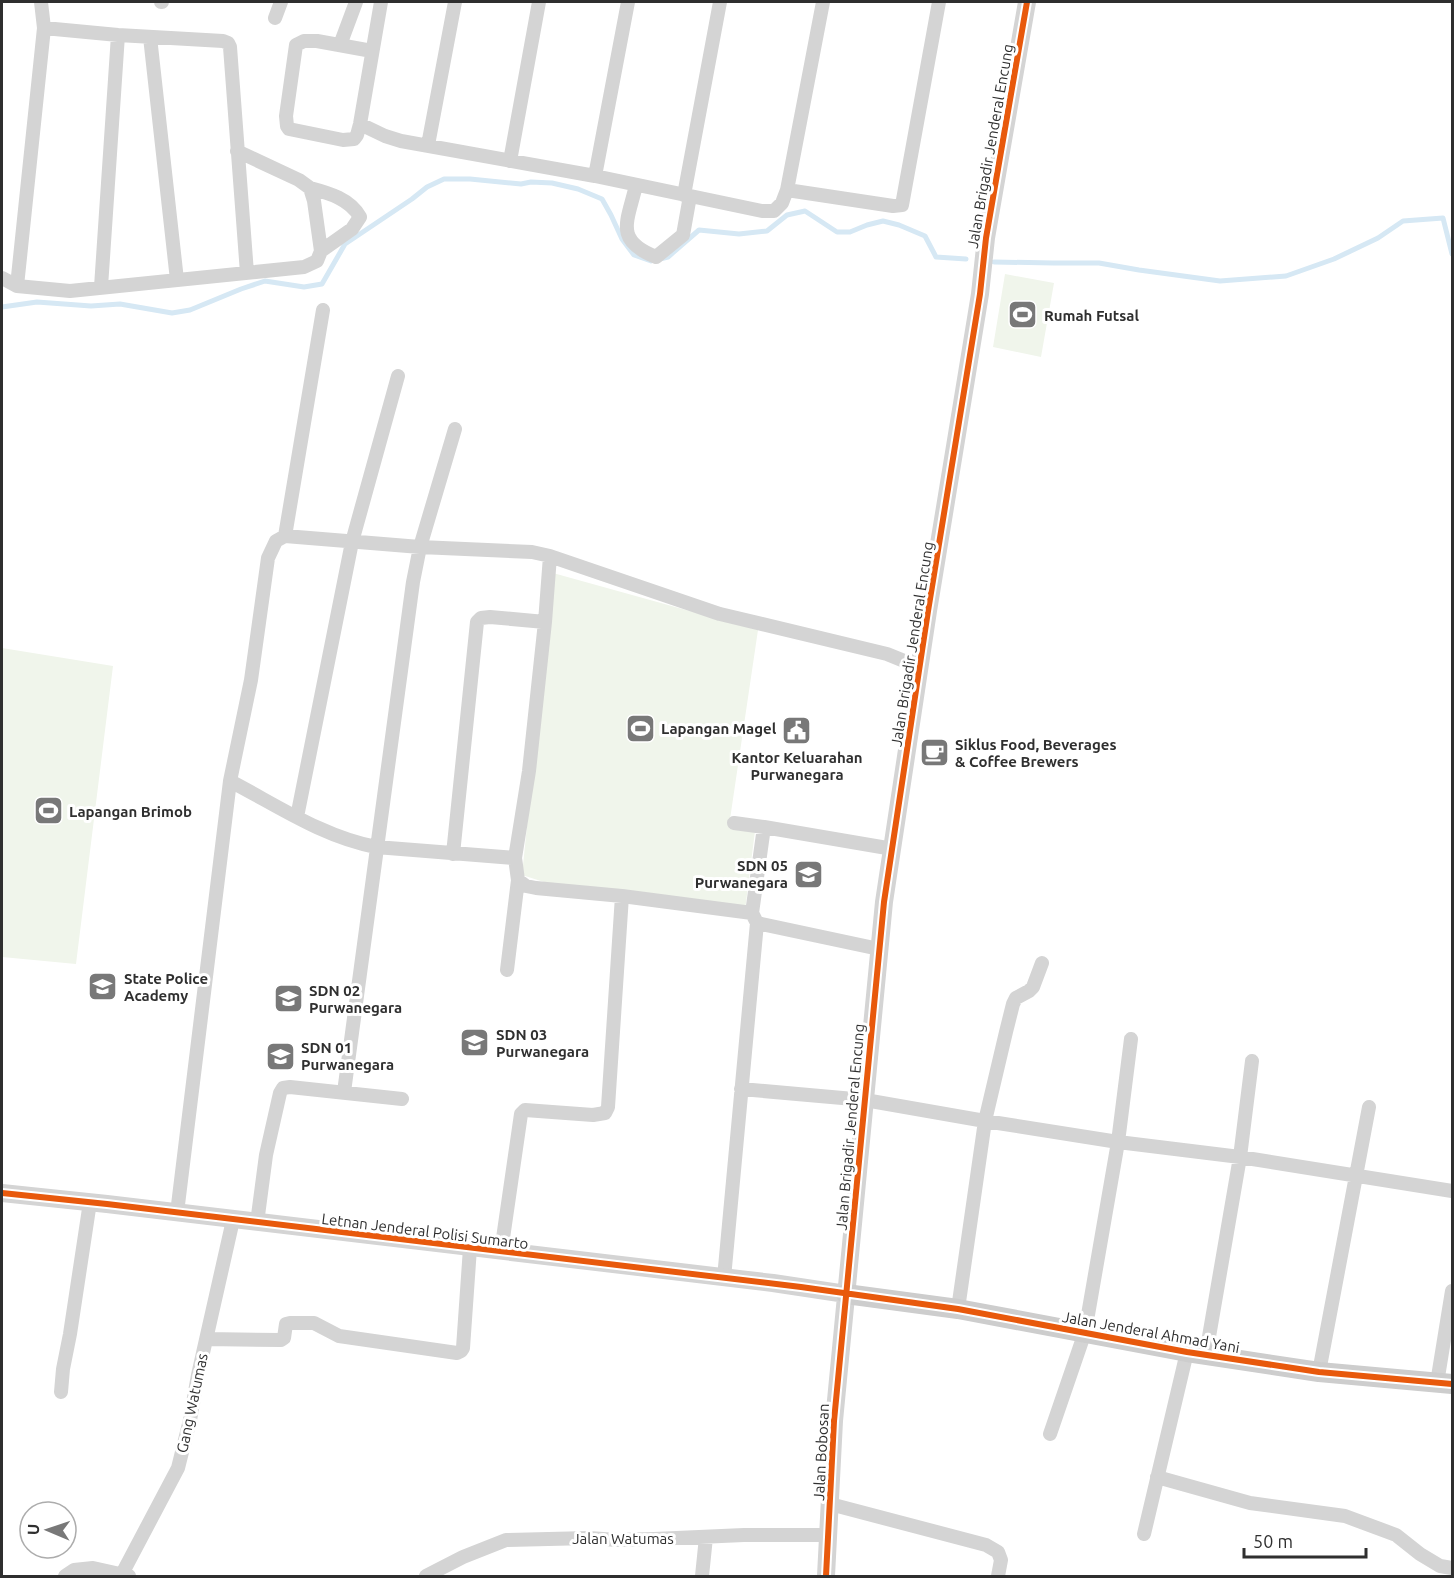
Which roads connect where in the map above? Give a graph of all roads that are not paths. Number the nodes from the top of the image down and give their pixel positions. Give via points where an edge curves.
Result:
1 (41, 2) edge
2 (281, 2) edge
3 (356, 2) edge
4 (381, 2) edge
5 (455, 2) edge
6 (539, 2) edge
7 (628, 2) edge
8 (720, 2) edge
9 (823, 2) edge
10 (939, 2) edge
11 (1027, 2) edge
12 (275, 18) dead end
13 (44, 28) junction
14 (118, 35) junction
15 (150, 37) junction
16 (340, 45) junction
17 (372, 51) junction
18 (360, 124) junction
19 (428, 146) junction
20 (237, 151) junction
21 (510, 161) junction
22 (595, 176) junction
23 (636, 185) junction
24 (310, 188) junction
25 (787, 190) junction
26 (687, 195) junction
27 (321, 250) junction
28 (247, 273) junction
29 (2, 278) edge
30 (177, 280) junction
31 (17, 286) junction
32 (100, 287) junction
33 (322, 310) dead end
34 (398, 376) dead end
35 (455, 429) dead end
36 (285, 536) junction
37 (352, 542) junction
38 (420, 547) junction
39 (550, 556) junction
40 (545, 622) junction
41 (919, 667) junction
42 (230, 782) junction
43 (297, 818) junction
44 (734, 823) dead end
45 (764, 827) junction
46 (376, 847) junction
47 (893, 849) junction
48 (453, 854) junction
49 (516, 858) junction
50 (518, 880) junction
51 (622, 896) junction
52 (754, 918) junction
53 (879, 949) junction
54 (1042, 963) dead end
55 (507, 970) dead end
56 (1131, 1039) dead end
57 (1252, 1061) dead end
58 (741, 1089) junction
59 (344, 1092) junction
60 (402, 1099) dead end
61 (865, 1100) junction
62 (1369, 1107) dead end
63 (985, 1121) junction
64 (1118, 1142) junction
65 (1240, 1157) junction
66 (1357, 1175) junction
67 (1452, 1191) edge
68 (2, 1193) edge
69 (90, 1202) junction
70 (177, 1213) junction
71 (232, 1220) junction
72 (257, 1223) junction
73 (470, 1248) junction
74 (501, 1252) junction
75 (724, 1278) junction
76 (1452, 1292) edge
77 (846, 1294) junction
78 (958, 1309) junction
79 (1085, 1332) junction
80 (206, 1339) junction
81 (1196, 1353) junction
82 (1319, 1372) junction
83 (1445, 1383) edge
84 (61, 1392) dead end
85 (1050, 1434) dead end
86 (1157, 1477) junction
87 (830, 1504) junction
88 (1143, 1534) dead end
89 (829, 1535) junction
90 (706, 1537) junction
91 (1452, 1568) edge
92 (65, 1576) edge
93 (125, 1576) edge
94 (426, 1576) edge
95 (702, 1576) edge
96 (826, 1576) edge
97 (998, 1576) edge

1 - 13 street
2 - 12 street
3 - 16 street
4 - 17 street
5 - 19 street
6 - 21 street
7 - 22 street
8 - 26 street
9 - 25 street
10 - 25 street via 902,205
11 - 41 street, Jalan Brigadir Jenderal Encung
13 - 14 street
13 - 31 street
14 - 15 street
14 - 32 street
15 - 20 street via 228,43
15 - 30 street
16 - 17 street
16 - 18 street via 304,41 296,45 287,126 346,140 354,139
17 - 18 street
18 - 19 street via 400,141
19 - 21 street
20 - 24 street
20 - 28 street
21 - 22 street
22 - 23 street
23 - 26 street
23 - 26 street via 626,228 630,241 656,257 683,235
24 - 27 street
24 - 27 street via 347,202 360,217 352,229
25 - 26 street via 774,211
27 - 28 street via 317,261 304,267
28 - 30 street
29 - 31 street
30 - 32 street
31 - 32 street via 70,291
33 - 36 street
34 - 37 street
35 - 38 street
36 - 37 street
36 - 42 street via 276,541 268,558 251,680
37 - 38 street
37 - 43 street
38 - 39 street
38 - 46 street
39 - 40 street
39 - 41 street via 720,614 887,654
40 - 48 street via 490,617 477,622
40 - 49 street
41 - 47 street, Jalan Brigadir Jenderal Encung
42 - 43 street
42 - 70 street
43 - 46 street via 338,837
44 - 45 street
45 - 47 street
45 - 52 street
46 - 48 street
46 - 59 street
47 - 53 street, Jalan Brigadir Jenderal Encung
48 - 49 street
49 - 50 street
50 - 51 street via 536,888
50 - 55 street
51 - 52 street
51 - 74 street via 608,1107 605,1113 593,1115 525,1110 521,1114
52 - 53 street
52 - 58 street
53 - 61 street, Jalan Brigadir Jenderal Encung
54 - 63 street via 1033,987 1012,1004
56 - 64 street
57 - 65 street
58 - 61 street
58 - 75 street
59 - 60 street
59 - 72 street via 283,1088 266,1155
61 - 63 street
61 - 77 street, Jalan Brigadir Jenderal Encung
62 - 66 street
63 - 64 street
63 - 78 street
64 - 65 street
64 - 79 street
65 - 66 street
65 - 81 street
66 - 67 street
66 - 82 street
68 - 69 street, Letnan Jenderal Polisi Sumarto
69 - 70 street, Letnan Jenderal Polisi Sumarto
69 - 84 street
70 - 71 street, Letnan Jenderal Polisi Sumarto
71 - 72 street, Letnan Jenderal Polisi Sumarto
71 - 80 street, Gang Watumas
72 - 73 street, Letnan Jenderal Polisi Sumarto
73 - 74 street, Letnan Jenderal Polisi Sumarto
73 - 80 street via 463,1348 457,1353 339,1336 314,1323 286,1324 281,1340
74 - 75 street, Letnan Jenderal Polisi Sumarto
75 - 77 street, Letnan Jenderal Polisi Sumarto
76 - 83 street
77 - 78 main road, Jalan Jenderal Ahmad Yani
77 - 87 street, Jalan Bobosan
78 - 79 main road, Jalan Jenderal Ahmad Yani
79 - 81 main road, Jalan Jenderal Ahmad Yani
79 - 85 street
80 - 93 street, Gang Watumas via 178,1468
81 - 82 main road, Jalan Jenderal Ahmad Yani
81 - 86 street
82 - 83 main road, Jalan Jenderal Ahmad Yani
86 - 88 street
86 - 91 street via 1250,1503 1345,1516 1396,1534 1420,1554
87 - 89 street, Jalan Bobosan
87 - 97 street via 986,1545 998,1552
89 - 90 street, Jalan Watumas
89 - 96 street, Jalan Bobosan
90 - 94 street, Jalan Watumas via 506,1540
90 - 95 street
92 - 93 street via 74,1570 93,1568

